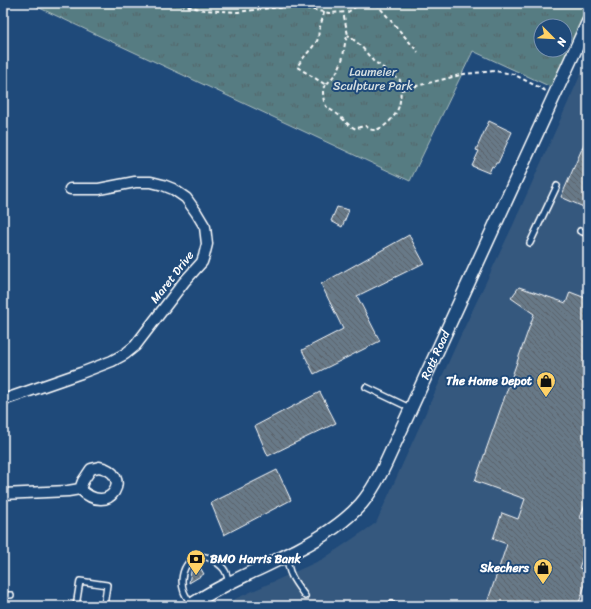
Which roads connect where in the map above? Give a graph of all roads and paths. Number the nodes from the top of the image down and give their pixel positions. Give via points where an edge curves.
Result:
1 (174, 3) edge
2 (361, 3) edge
3 (377, 3) edge
4 (324, 12) junction
5 (342, 12) junction
6 (588, 22) edge
7 (348, 35) junction
8 (418, 52) dead end
9 (326, 85) junction
10 (401, 90) junction
11 (555, 95) junction
12 (556, 186) dead end
13 (70, 189) dead end
14 (580, 231) dead end
15 (588, 234) edge
16 (530, 243) dead end
17 (366, 387) dead end
18 (3, 400) edge
19 (411, 408) junction
20 (80, 489) dead end
21 (3, 494) edge
22 (287, 555) junction
23 (229, 583) junction
24 (3, 595) edge
25 (11, 595) dead end
26 (305, 596) dead end
27 (391, 604) dead end
28 (76, 606) edge
29 (104, 606) edge
30 (192, 606) edge
31 (397, 606) edge

1 - 4 path via 204,10 238,12 298,7
2 - 5 path via 348,12
3 - 8 path
4 - 5 path
4 - 9 path via 318,39 297,67
5 - 7 path
6 - 11 street, Rott Road
7 - 9 path via 342,63
7 - 10 path via 374,62 400,80
9 - 10 path via 323,88 325,106 356,129 366,126 375,130 390,121 399,106
10 - 11 path via 464,74 495,71 513,74
11 - 19 street, Rott Road
12 - 16 lane
13 - 18 street, Maret Drive via 99,189 135,182 151,182 173,189 186,198 205,227 207,244 204,256 202,262 135,346 124,354 81,373
14 - 15 lane
17 - 19 lane
19 - 22 street, Rott Road via 381,474 368,496 332,530
20 - 21 street
22 - 23 street, Rott Road
22 - 26 lane via 292,579
23 - 30 street, Rott Road
23 - 30 lane via 226,571 213,560 195,558 186,566 182,578 184,594
24 - 25 lane
27 - 31 lane
28 - 29 lane via 80,581 107,585

